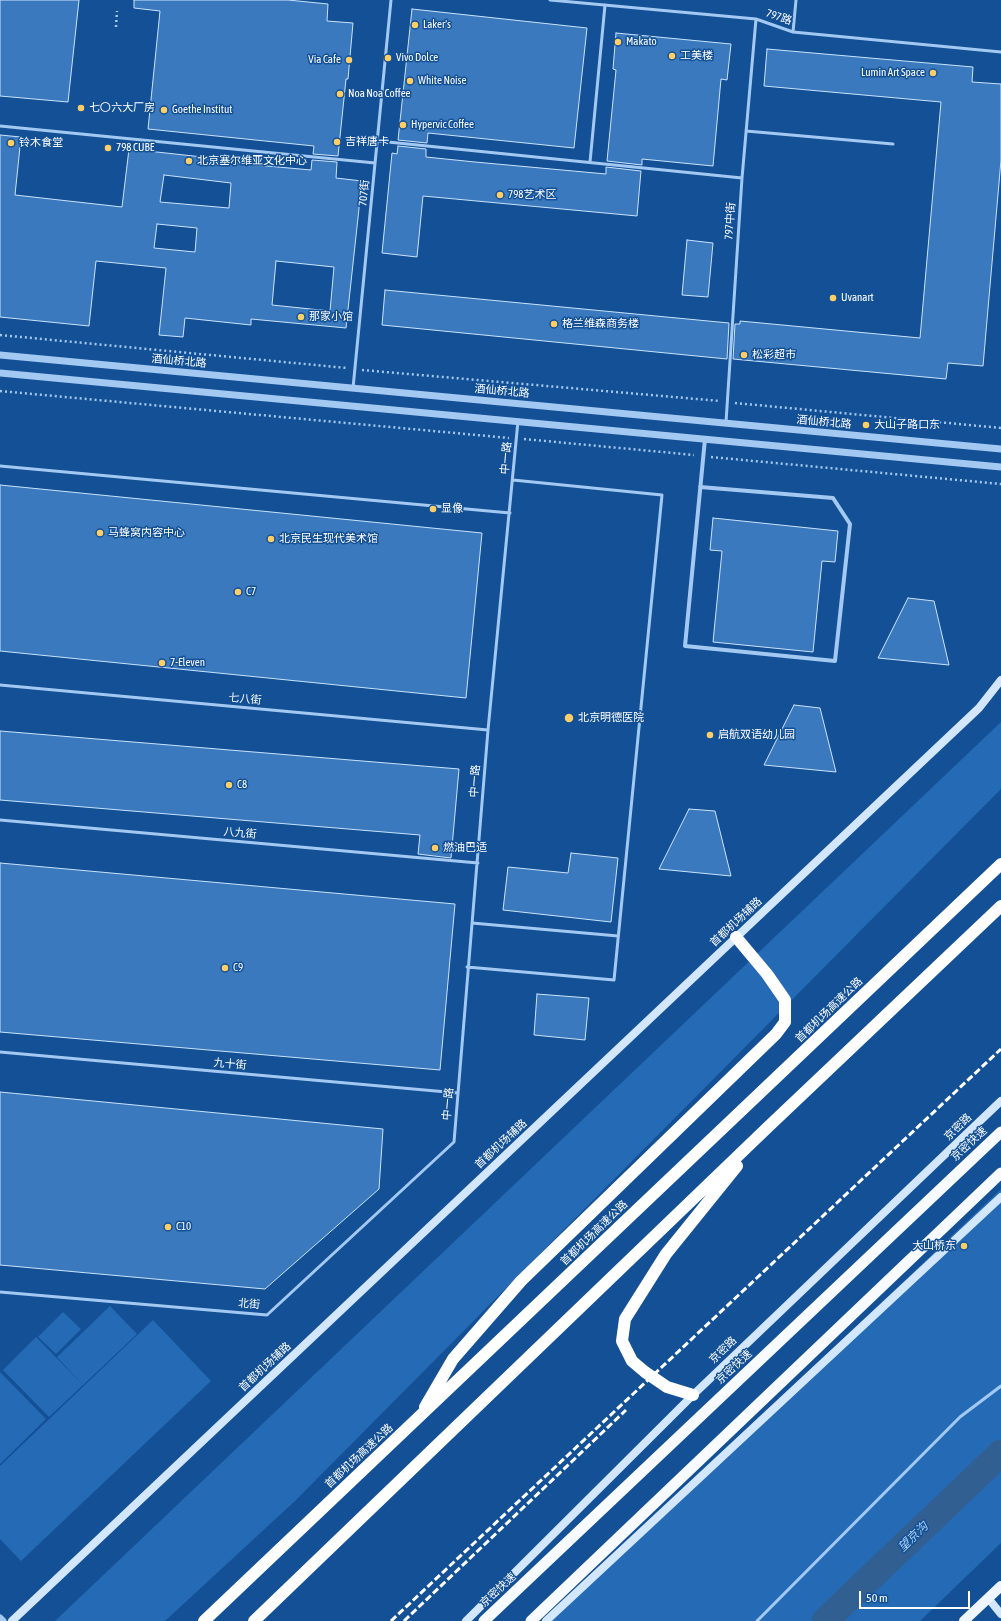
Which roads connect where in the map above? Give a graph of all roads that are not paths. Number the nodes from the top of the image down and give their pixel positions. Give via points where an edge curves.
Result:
1 (391, 0) edge
2 (550, 0) edge
3 (796, 0) edge
4 (605, 5) junction
5 (756, 19) junction
6 (793, 32) junction
7 (1001, 52) edge
8 (0, 126) edge
9 (746, 131) junction
10 (378, 141) junction
11 (893, 144) dead end
12 (590, 162) junction
13 (375, 163) junction
14 (742, 178) junction
15 (0, 355) edge
16 (0, 373) edge
17 (353, 388) junction
18 (518, 422) junction
19 (726, 424) junction
20 (705, 439) junction
21 (1001, 449) edge
22 (0, 466) edge
23 (1001, 467) edge
24 (513, 480) junction
25 (700, 487) junction
26 (510, 513) junction
27 (1001, 680) edge
28 (0, 685) edge
29 (488, 730) junction
30 (0, 820) edge
31 (478, 863) junction
32 (1001, 864) edge
33 (1001, 906) edge
34 (472, 923) junction
35 (618, 936) junction
36 (736, 937) junction
37 (467, 967) junction
38 (0, 1052) edge
39 (458, 1093) junction
40 (1001, 1101) edge
41 (768, 1127) junction
42 (1001, 1132) edge
43 (454, 1142) joint
44 (1001, 1173) edge
45 (1001, 1197) edge
46 (0, 1292) edge
47 (1001, 1386) edge
48 (693, 1394) junction
49 (417, 1419) junction
50 (1001, 1586) edge
51 (988, 1598) junction
52 (1001, 1614) edge
53 (0, 1618) edge
54 (3, 1621) edge
55 (12, 1621) edge
56 (204, 1621) edge
57 (254, 1621) edge
58 (466, 1621) edge
59 (484, 1621) edge
60 (531, 1621) edge
61 (546, 1621) edge
62 (757, 1621) edge
63 (964, 1621) edge

1 - 10 lane, 707街
2 - 4 lane, 797路
3 - 6 lane
4 - 5 lane, 797路
4 - 12 lane
5 - 6 lane, 797路
5 - 9 lane, 797中街
6 - 7 lane, 797路
8 - 13 lane
9 - 11 lane
9 - 14 lane, 797中街
10 - 12 lane
10 - 13 lane, 707街
12 - 14 lane
13 - 17 lane, 707街
14 - 19 lane, 797中街
15 - 17 street, 酒仙桥北路
16 - 18 street
17 - 19 street, 酒仙桥北路
18 - 20 street
18 - 24 lane, 中一路
19 - 21 street, 酒仙桥北路
20 - 23 street
20 - 25 street
22 - 26 lane
24 - 26 lane, 中一路
24 - 35 lane via 662,495
25 - 25 street via 685,646 835,660 850,524 833,498
26 - 29 lane, 中一路
27 - 36 main road, 首都机场辅路 via 979,708
28 - 29 lane, 七八街
29 - 31 lane, 中一路
30 - 31 lane, 八九街
31 - 34 lane, 中一路
32 - 49 highway, 首都机场高速公路
33 - 41 highway
34 - 35 lane
34 - 37 lane, 中一路
35 - 37 lane via 614,980
36 - 49 highway via 785,1000 785,1022 776,1034 521,1281 453,1359
36 - 55 main road, 首都机场辅路
37 - 39 lane, 中一路
38 - 39 lane, 九十街
39 - 43 lane, 中一路
40 - 48 main road, 京密路
41 - 48 highway via 666,1254 625,1318 622,1341 632,1361 667,1387
41 - 57 highway
42 - 59 highway, 京密快速
43 - 46 lane, 北街 via 267,1315
44 - 60 highway
45 - 61 main road
47 - 62 lane via 960,1417
48 - 58 main road, 京密路
49 - 56 highway, 首都机场高速公路
50 - 51 main road
51 - 52 main road
51 - 63 main road
53 - 54 street

